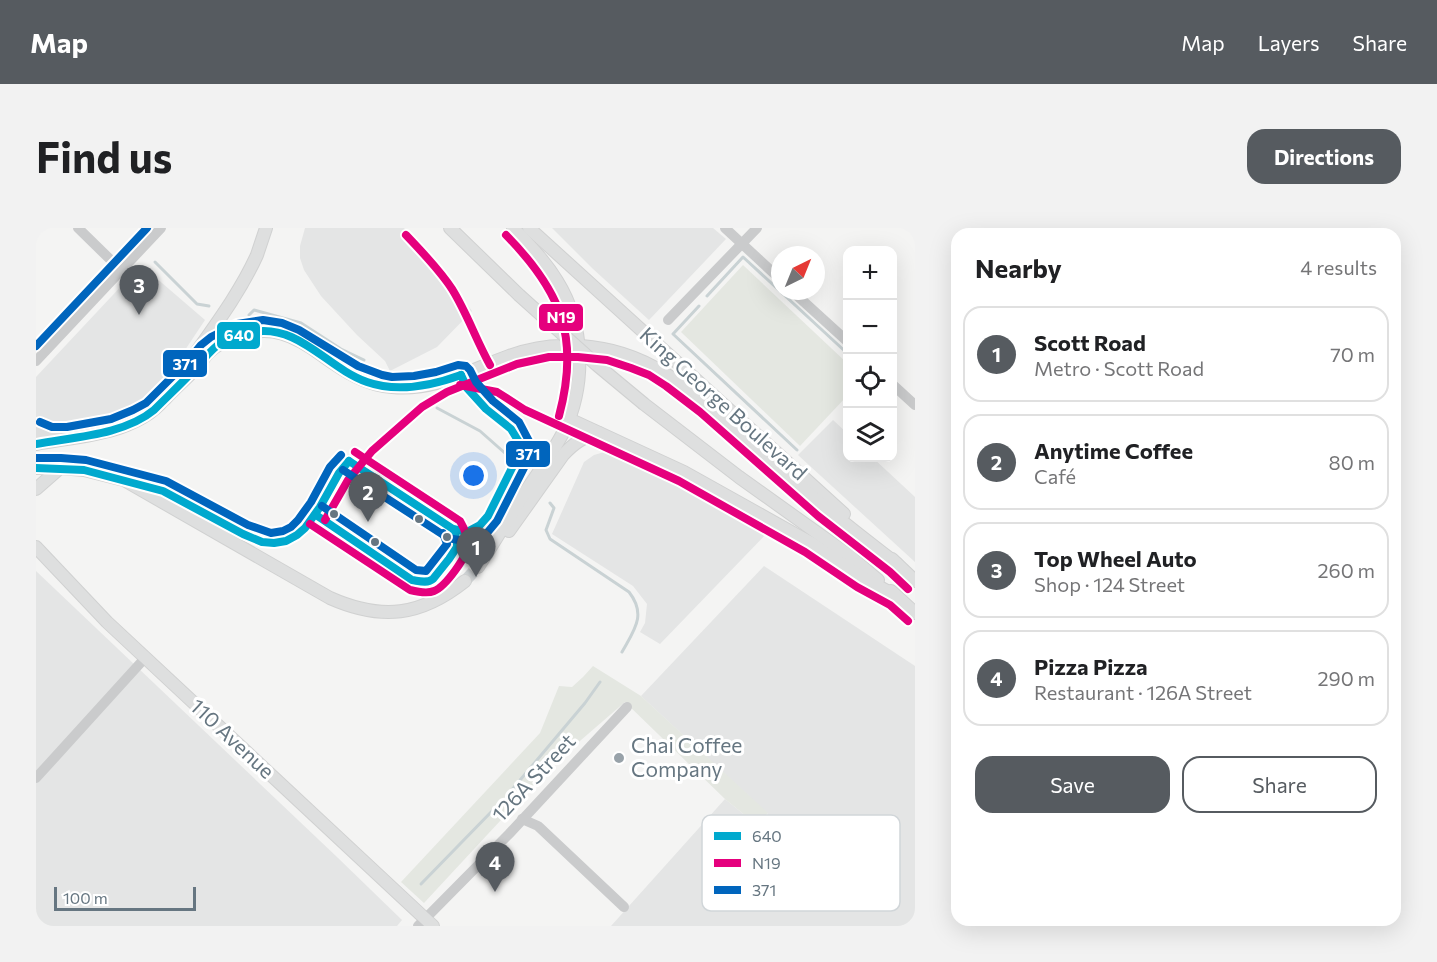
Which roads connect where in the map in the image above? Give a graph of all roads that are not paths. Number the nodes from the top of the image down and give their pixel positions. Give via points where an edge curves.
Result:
1 (78, 228) edge
2 (161, 228) edge
3 (266, 228) edge
4 (450, 228) edge
5 (513, 228) edge
6 (529, 228) edge
7 (725, 228) edge
8 (757, 228) edge
9 (742, 244) junction
10 (121, 270) junction
11 (771, 271) edge
12 (802, 300) edge
13 (668, 320) dead end
14 (843, 337) edge
15 (579, 346) junction
16 (36, 361) edge
17 (897, 389) edge
18 (165, 399) junction
19 (915, 405) edge
20 (569, 419) junction
21 (36, 432) edge
22 (599, 433) junction
23 (61, 439) junction
24 (36, 444) edge
25 (36, 468) edge
26 (60, 468) junction
27 (36, 489) edge
28 (36, 547) edge
29 (897, 564) junction
30 (465, 581) tunnel mouth
31 (915, 581) edge
32 (896, 596) junction
33 (915, 613) edge
34 (145, 658) junction
35 (627, 707) dead end
36 (36, 778) edge
37 (522, 819) junction
38 (624, 907) dead end
39 (426, 924) edge

1 - 10 street
2 - 10 street
3 - 18 main road via 241,285
4 - 32 main road, King George Boulevard, bridge via 519,295 644,404 850,557
5 - 15 main road via 558,282
6 - 29 main road, King George Boulevard
7 - 9 street
8 - 9 street
9 - 11 street
9 - 13 street
10 - 16 street
12 - 14 street
15 - 18 main road via 514,354 442,383 393,388 355,376 296,338 263,330 227,340 209,352
15 - 20 main road via 577,387
15 - 29 main road via 635,358 672,376 825,508
17 - 19 street
18 - 23 main road via 131,423
20 - 22 main road
20 - 22 main road via 480,564 495,552 563,455 576,442
21 - 23 main road
22 - 32 main road via 684,472
23 - 24 main road
25 - 26 main road
26 - 27 main road
26 - 30 main road via 124,480 321,593 356,608 379,612 414,609 441,598
28 - 34 main road, 110 Avenue
29 - 31 main road, King George Boulevard
32 - 33 main road, King George Boulevard
34 - 36 street
34 - 39 main road, 110 Avenue
35 - 37 street, 126A Street
37 - 38 street via 538,826
37 - 39 street, 126A Street

